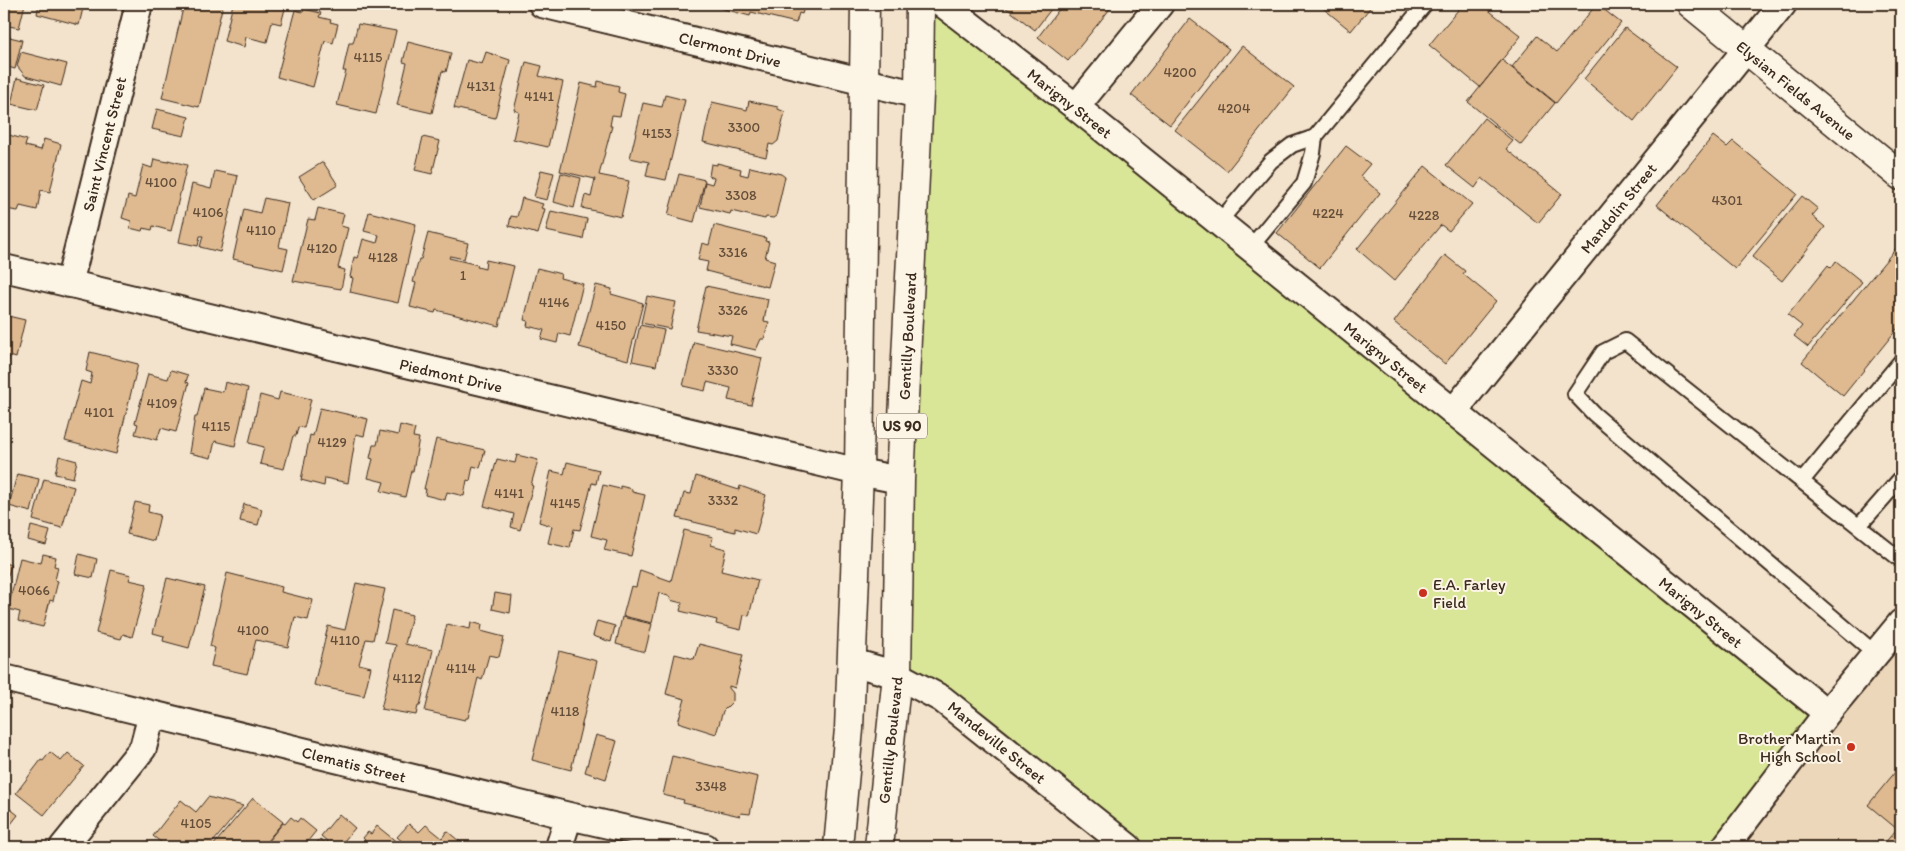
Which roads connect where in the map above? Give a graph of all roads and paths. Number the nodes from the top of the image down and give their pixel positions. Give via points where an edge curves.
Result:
1 (139, 4) edge
2 (542, 4) edge
3 (865, 4) edge
4 (920, 4) edge
5 (942, 4) edge
6 (1160, 4) edge
7 (1425, 4) edge
8 (1690, 4) edge
9 (1782, 4) edge
10 (1746, 48) junction
11 (863, 82) junction
12 (919, 95) junction
13 (1076, 107) junction
14 (1315, 137) junction
15 (1901, 176) edge
16 (1219, 222) junction
17 (1250, 248) junction
18 (4, 268) edge
19 (69, 284) junction
20 (1901, 361) edge
21 (1453, 412) junction
22 (859, 472) junction
23 (1901, 478) edge
24 (900, 480) junction
25 (1802, 481) junction
26 (1858, 526) junction
27 (1901, 560) edge
28 (1901, 623) edge
29 (1876, 654) junction
30 (852, 662) junction
31 (897, 675) junction
32 (4, 678) edge
33 (1827, 713) junction
34 (152, 714) junction
35 (569, 816) junction
36 (63, 847) edge
37 (559, 847) edge
38 (705, 847) edge
39 (838, 847) edge
40 (879, 847) edge
41 (1128, 847) edge
42 (1725, 847) edge

1 - 19 street, Saint Vincent Street
2 - 11 street, Clermont Drive
3 - 11 main road, US 90
4 - 12 main road, Gentilly Boulevard / US 90
5 - 13 street, Marigny Street
6 - 13 street
7 - 14 lane
8 - 10 main road, Elysian Fields Avenue
9 - 10 street, Mandolin Street
10 - 15 main road, Elysian Fields Avenue
10 - 21 street, Mandolin Street
11 - 12 street, Clermont Drive
11 - 22 main road, US 90
12 - 24 main road, Gentilly Boulevard / US 90
13 - 16 street, Marigny Street
14 - 16 lane via 1292,145 1271,161
14 - 17 lane via 1304,183
16 - 17 street, Marigny Street
17 - 21 street, Marigny Street
18 - 19 street, Piedmont Drive
19 - 22 street, Piedmont Drive
20 - 25 lane
21 - 33 street, Marigny Street
22 - 24 street, Piedmont Drive
22 - 30 main road, US 90
23 - 26 lane
24 - 31 main road, Gentilly Boulevard / US 90
25 - 26 lane
25 - 29 lane via 1625,341 1603,352 1575,394 1594,414
26 - 27 lane
28 - 29 street
29 - 33 street
30 - 31 street, Mandeville Street
30 - 39 main road, US 90
31 - 40 main road, Gentilly Boulevard / US 90
31 - 41 street, Mandeville Street via 942,699
32 - 34 street, Clematis Street
33 - 42 street
34 - 35 street, Clematis Street
34 - 36 street via 143,748
35 - 37 street
35 - 38 street, Clematis Street

